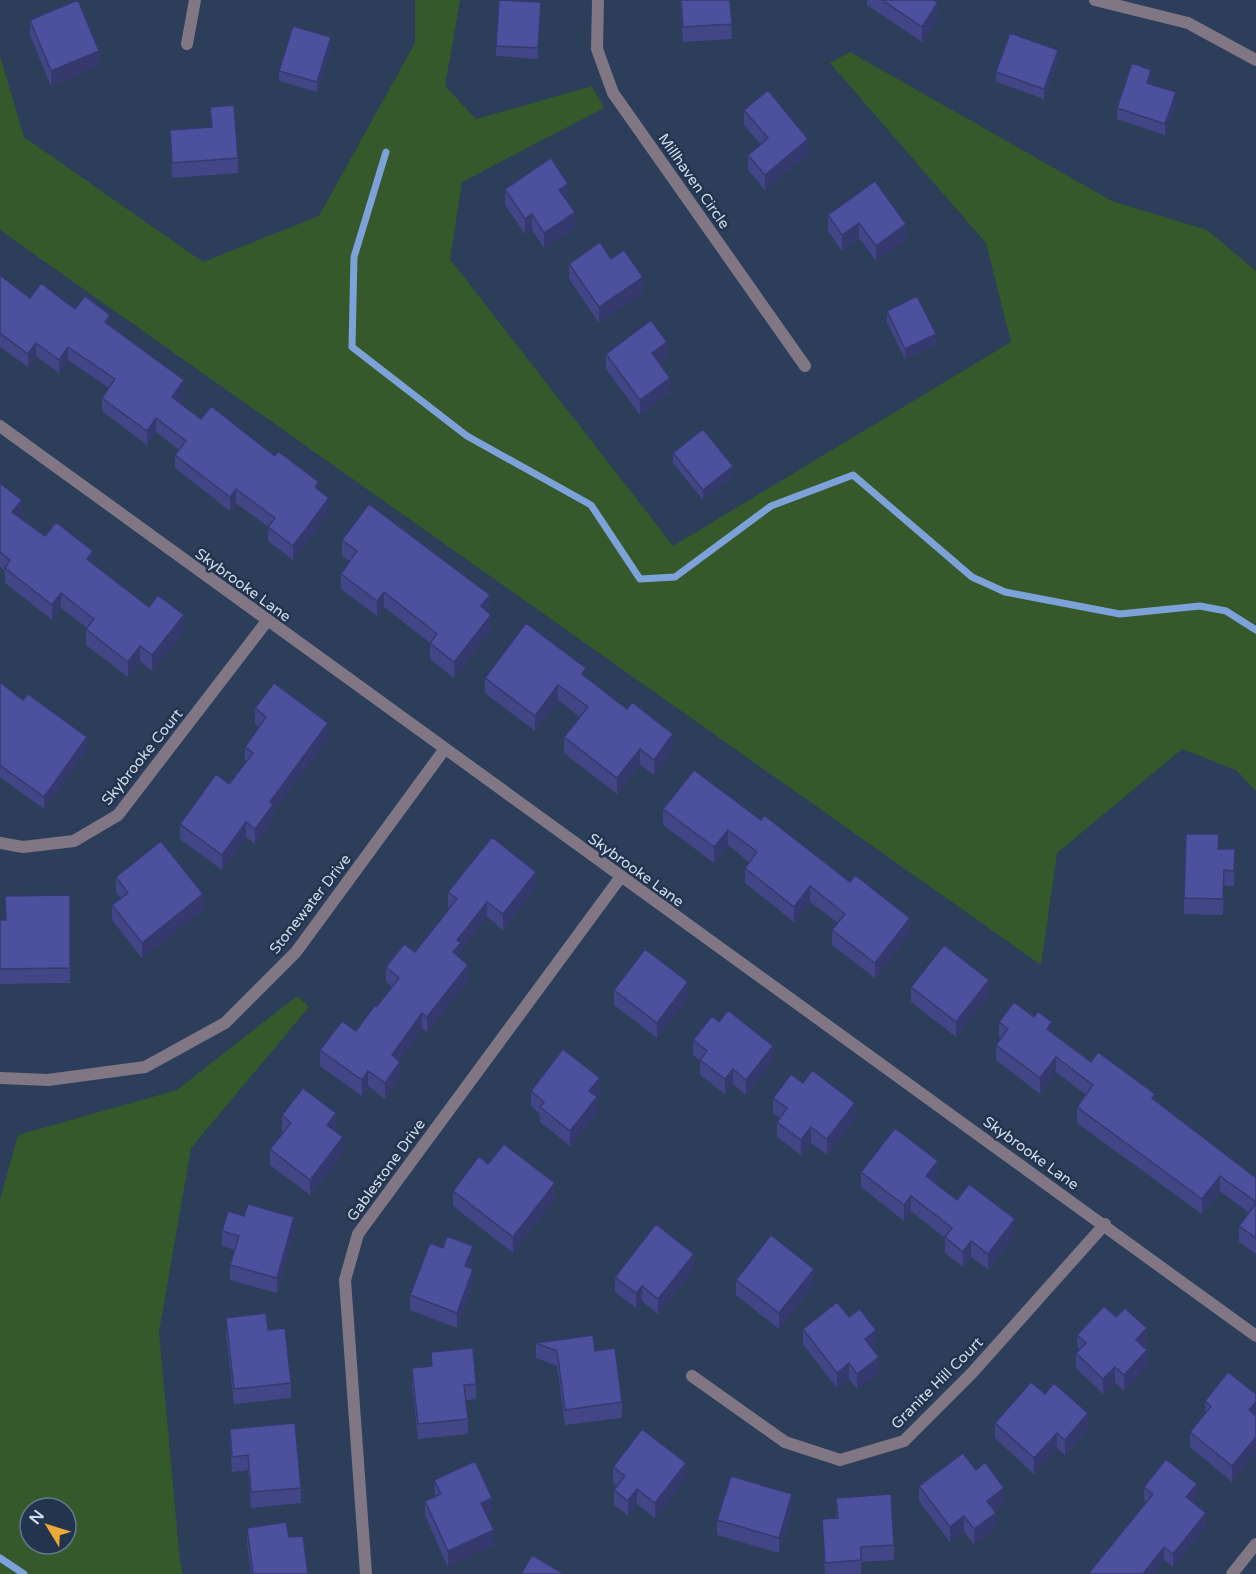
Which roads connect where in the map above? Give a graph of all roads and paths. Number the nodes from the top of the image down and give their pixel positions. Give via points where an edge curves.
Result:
1 (195, 0) edge
2 (598, 0) edge
3 (1095, 0) edge
4 (188, 44) dead end
5 (1256, 60) edge
6 (806, 366) dead end
7 (0, 426) edge
8 (267, 621) junction
9 (444, 750) junction
10 (0, 843) edge
11 (620, 878) junction
12 (0, 1078) edge
13 (1105, 1224) junction
14 (1256, 1336) edge
15 (692, 1376) dead end
16 (1256, 1544) edge
17 (366, 1574) edge
18 (1232, 1574) edge

1 - 4 street
2 - 6 street, Millhaven Circle via 597,49 613,93
3 - 5 street via 1188,23
7 - 8 street, Skybrooke Lane
8 - 9 street, Skybrooke Lane
8 - 10 street, Skybrooke Court via 118,815 74,841 23,847
9 - 11 street, Skybrooke Lane
9 - 12 street, Stonewater Drive via 296,952 225,1023 145,1066 48,1080
11 - 13 street, Skybrooke Lane
11 - 17 street, Gablestone Drive via 358,1234 345,1280
13 - 14 street, Skybrooke Lane
13 - 15 street, Granite Hill Court via 972,1373 904,1441 840,1460 785,1442
16 - 18 street

